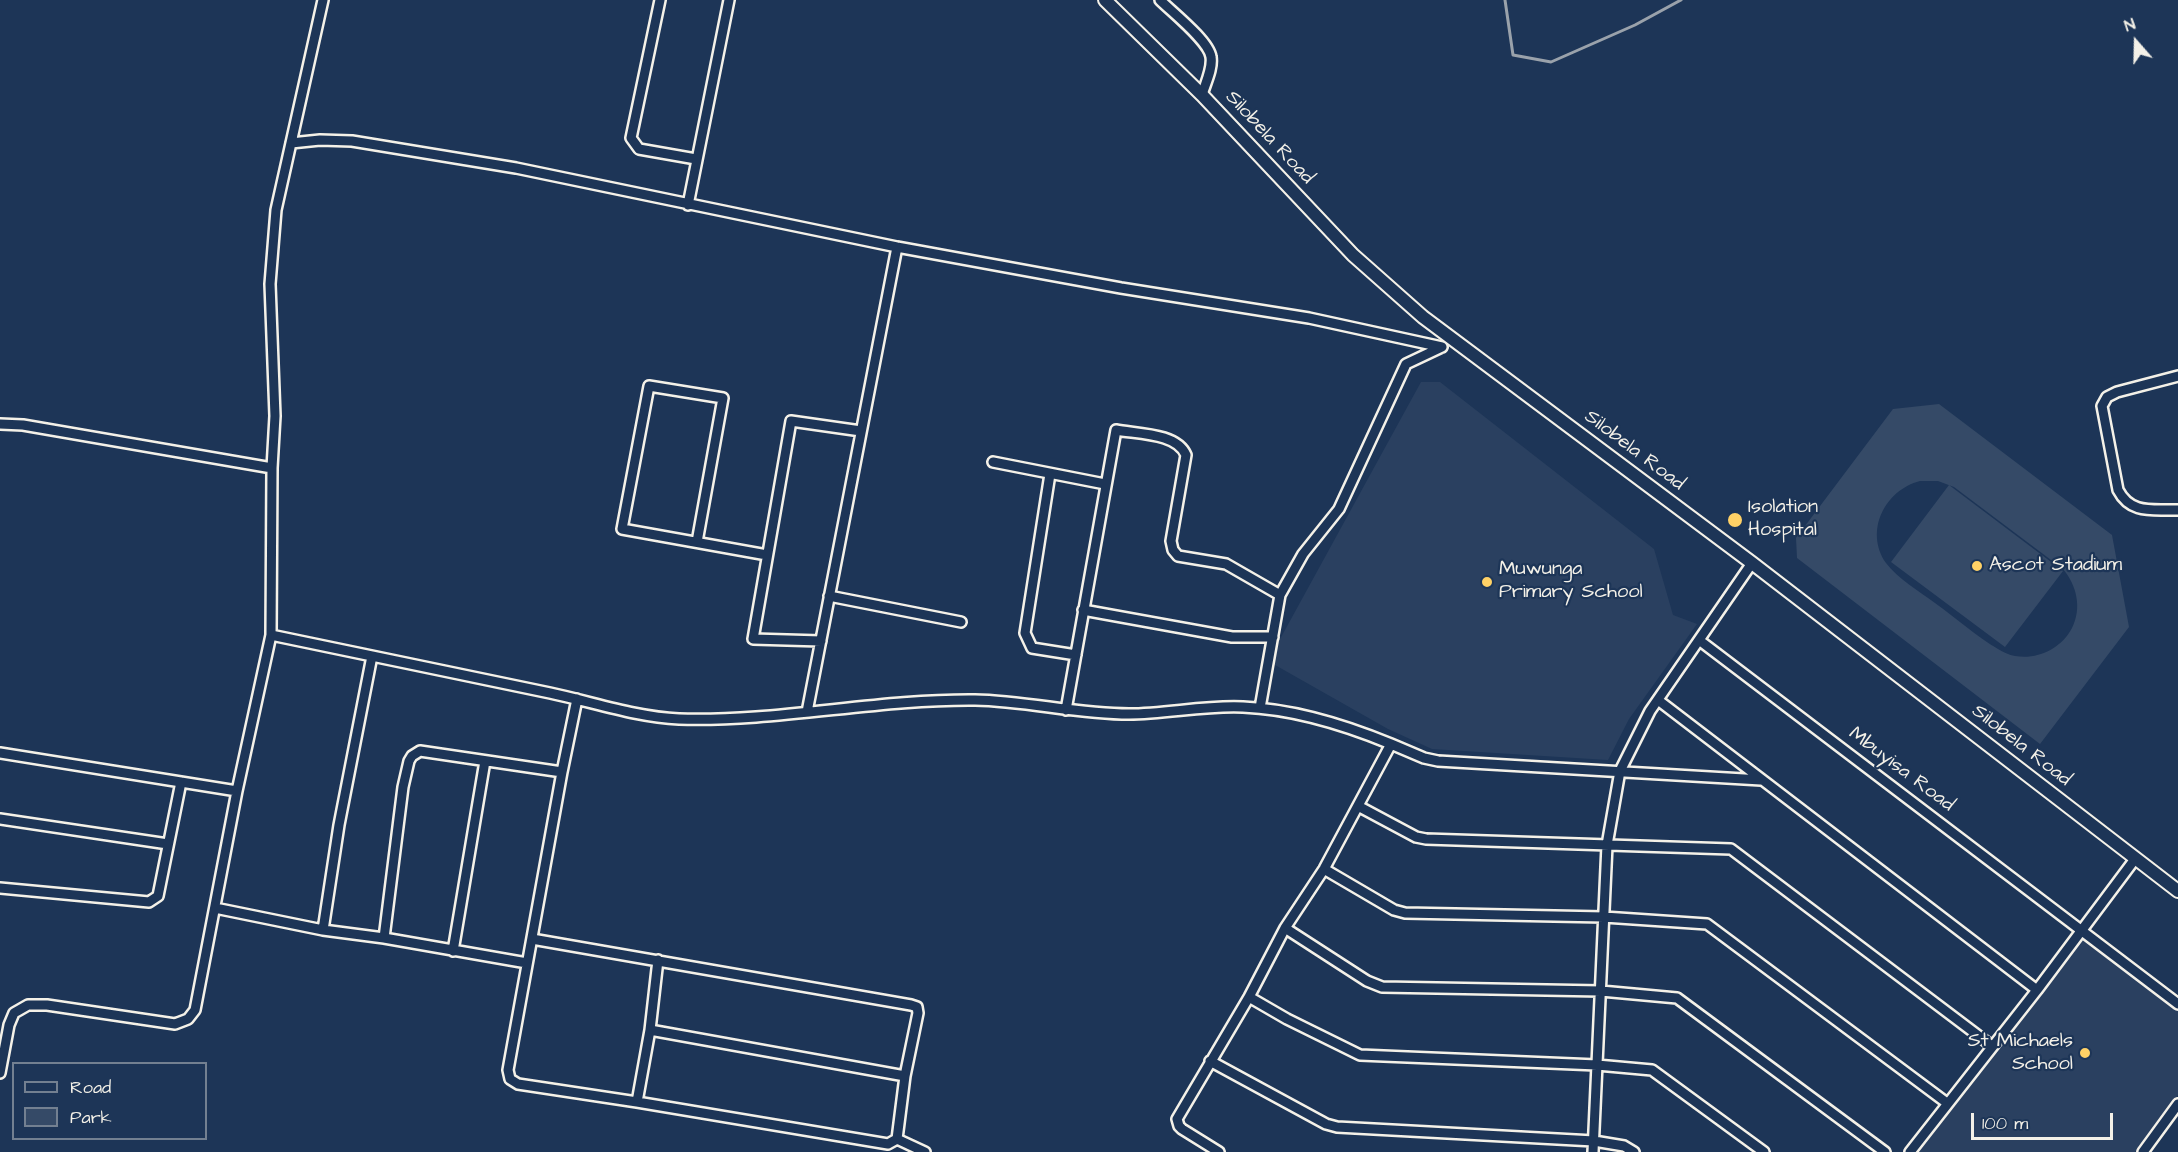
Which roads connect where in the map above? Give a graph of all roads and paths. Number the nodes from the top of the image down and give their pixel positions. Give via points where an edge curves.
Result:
1 (322, 0) edge
2 (660, 0) edge
3 (729, 0) edge
4 (1160, 0) edge
5 (1110, 1) edge
6 (1202, 94) junction
7 (291, 143) junction
8 (696, 159) junction
9 (688, 205) junction
10 (897, 248) junction
11 (1455, 341) junction
12 (1442, 347) junction
13 (2178, 376) edge
14 (0, 424) edge
15 (861, 431) junction
16 (993, 462) dead end
17 (272, 468) junction
18 (1050, 474) junction
19 (1105, 484) junction
20 (2178, 510) edge
21 (697, 542) junction
22 (767, 555) junction
23 (1752, 562) junction
24 (829, 596) junction
25 (1280, 596) junction
26 (1083, 610) junction
27 (961, 622) dead end
28 (271, 635) junction
29 (1273, 637) junction
30 (1700, 640) junction
31 (820, 641) junction
32 (372, 656) junction
33 (1076, 656) junction
34 (577, 699) junction
35 (1658, 700) junction
36 (1260, 708) junction
37 (1066, 710) junction
38 (807, 711) junction
39 (1391, 744) junction
40 (0, 753) edge
41 (485, 761) junction
42 (1620, 771) junction
43 (562, 772) junction
44 (1761, 780) junction
45 (181, 782) junction
46 (237, 791) junction
47 (1358, 806) junction
48 (0, 819) edge
49 (168, 844) junction
50 (1607, 845) junction
51 (2135, 859) junction
52 (1324, 869) junction
53 (0, 888) edge
54 (2178, 891) edge
55 (215, 908) junction
56 (1604, 917) junction
57 (1285, 928) junction
58 (323, 930) junction
59 (2081, 930) junction
60 (384, 938) junction
61 (532, 939) junction
62 (453, 951) junction
63 (658, 960) junction
64 (527, 963) junction
65 (2037, 990) junction
66 (1600, 991) junction
67 (1250, 997) junction
68 (2178, 1004) edge
69 (650, 1030) junction
70 (1992, 1046) junction
71 (1210, 1061) junction
72 (1597, 1065) junction
73 (0, 1073) edge
74 (906, 1076) junction
75 (637, 1102) junction
76 (1947, 1103) junction
77 (2178, 1104) edge
78 (897, 1139) junction
79 (1594, 1141) junction
80 (925, 1152) edge
81 (1220, 1152) edge
82 (1593, 1152) edge
83 (1634, 1152) edge
84 (1764, 1152) edge
85 (1885, 1152) edge
86 (1910, 1152) edge
87 (2143, 1152) edge

1 - 7 street
2 - 8 street via 632,138 639,149
3 - 8 street
4 - 6 street via 1210,52 1211,63
5 - 6 street, Silobela Road
6 - 11 street, Silobela Road via 1353,255
7 - 9 street via 352,141 516,168
7 - 17 street via 276,210 270,284 275,416
8 - 9 street
9 - 10 street
10 - 12 street via 1309,318
10 - 15 street
11 - 12 street
11 - 23 street, Silobela Road
12 - 25 street via 1406,364 1339,509 1303,554
13 - 20 street via 2117,392 2107,397 2102,406 2123,500 2133,507
14 - 17 street via 23,424
15 - 22 street via 791,421
15 - 24 street
16 - 18 street
17 - 28 street
18 - 19 street
18 - 33 street via 1025,633 1032,648
19 - 25 street via 1116,430 1173,439 1186,455 1171,541 1173,550 1178,556 1226,564
19 - 26 street
21 - 21 street via 622,529 649,386 723,398
21 - 22 street
22 - 31 street via 753,639
23 - 30 street
23 - 51 street, Silobela Road
24 - 27 street
24 - 31 street
25 - 29 street
26 - 29 street via 1232,637
26 - 33 street
28 - 32 street
28 - 46 street
29 - 36 street
30 - 35 street
30 - 59 street, Mbuyisa Road
31 - 38 street
32 - 34 street
32 - 58 street
33 - 37 street
34 - 38 street via 677,719
34 - 43 street
35 - 42 street
35 - 44 street
36 - 37 street via 1127,714
36 - 39 street via 1328,721
37 - 38 street via 975,700
39 - 42 street via 1438,761
39 - 47 street
40 - 45 street
41 - 43 street
41 - 60 street via 420,751 412,756 403,787
41 - 62 street
42 - 44 street
42 - 50 street
43 - 61 street
44 - 65 street
45 - 46 street
45 - 49 street
46 - 55 street
47 - 50 street via 1421,838
47 - 52 street
48 - 49 street
49 - 53 street via 158,896 149,902
50 - 56 street
50 - 70 street via 1735,851
51 - 54 street, Silobela Road
51 - 59 street
52 - 56 street via 1405,913
52 - 57 street
55 - 58 street
55 - 73 street via 195,1010 188,1019 175,1024 28,1005 14,1013 9,1025
56 - 66 street
56 - 76 street via 1707,924
57 - 66 street via 1382,987
57 - 67 street
58 - 60 street
59 - 65 street
59 - 68 street, Mbuyisa Road
60 - 62 street
61 - 63 street
61 - 64 street
62 - 64 street
63 - 69 street
63 - 74 street via 917,1007
64 - 75 street via 508,1070 510,1079 518,1084
65 - 70 street
66 - 72 street
66 - 85 street via 1681,1000
67 - 71 street
67 - 72 street via 1360,1056
69 - 74 street
69 - 75 street
70 - 76 street
71 - 79 street via 1337,1127
71 - 81 street via 1178,1119 1182,1129
72 - 79 street
72 - 84 street via 1652,1070
74 - 78 street
75 - 78 street via 888,1144
76 - 86 street
77 - 87 street
78 - 80 street
79 - 82 street
79 - 83 street via 1624,1146

